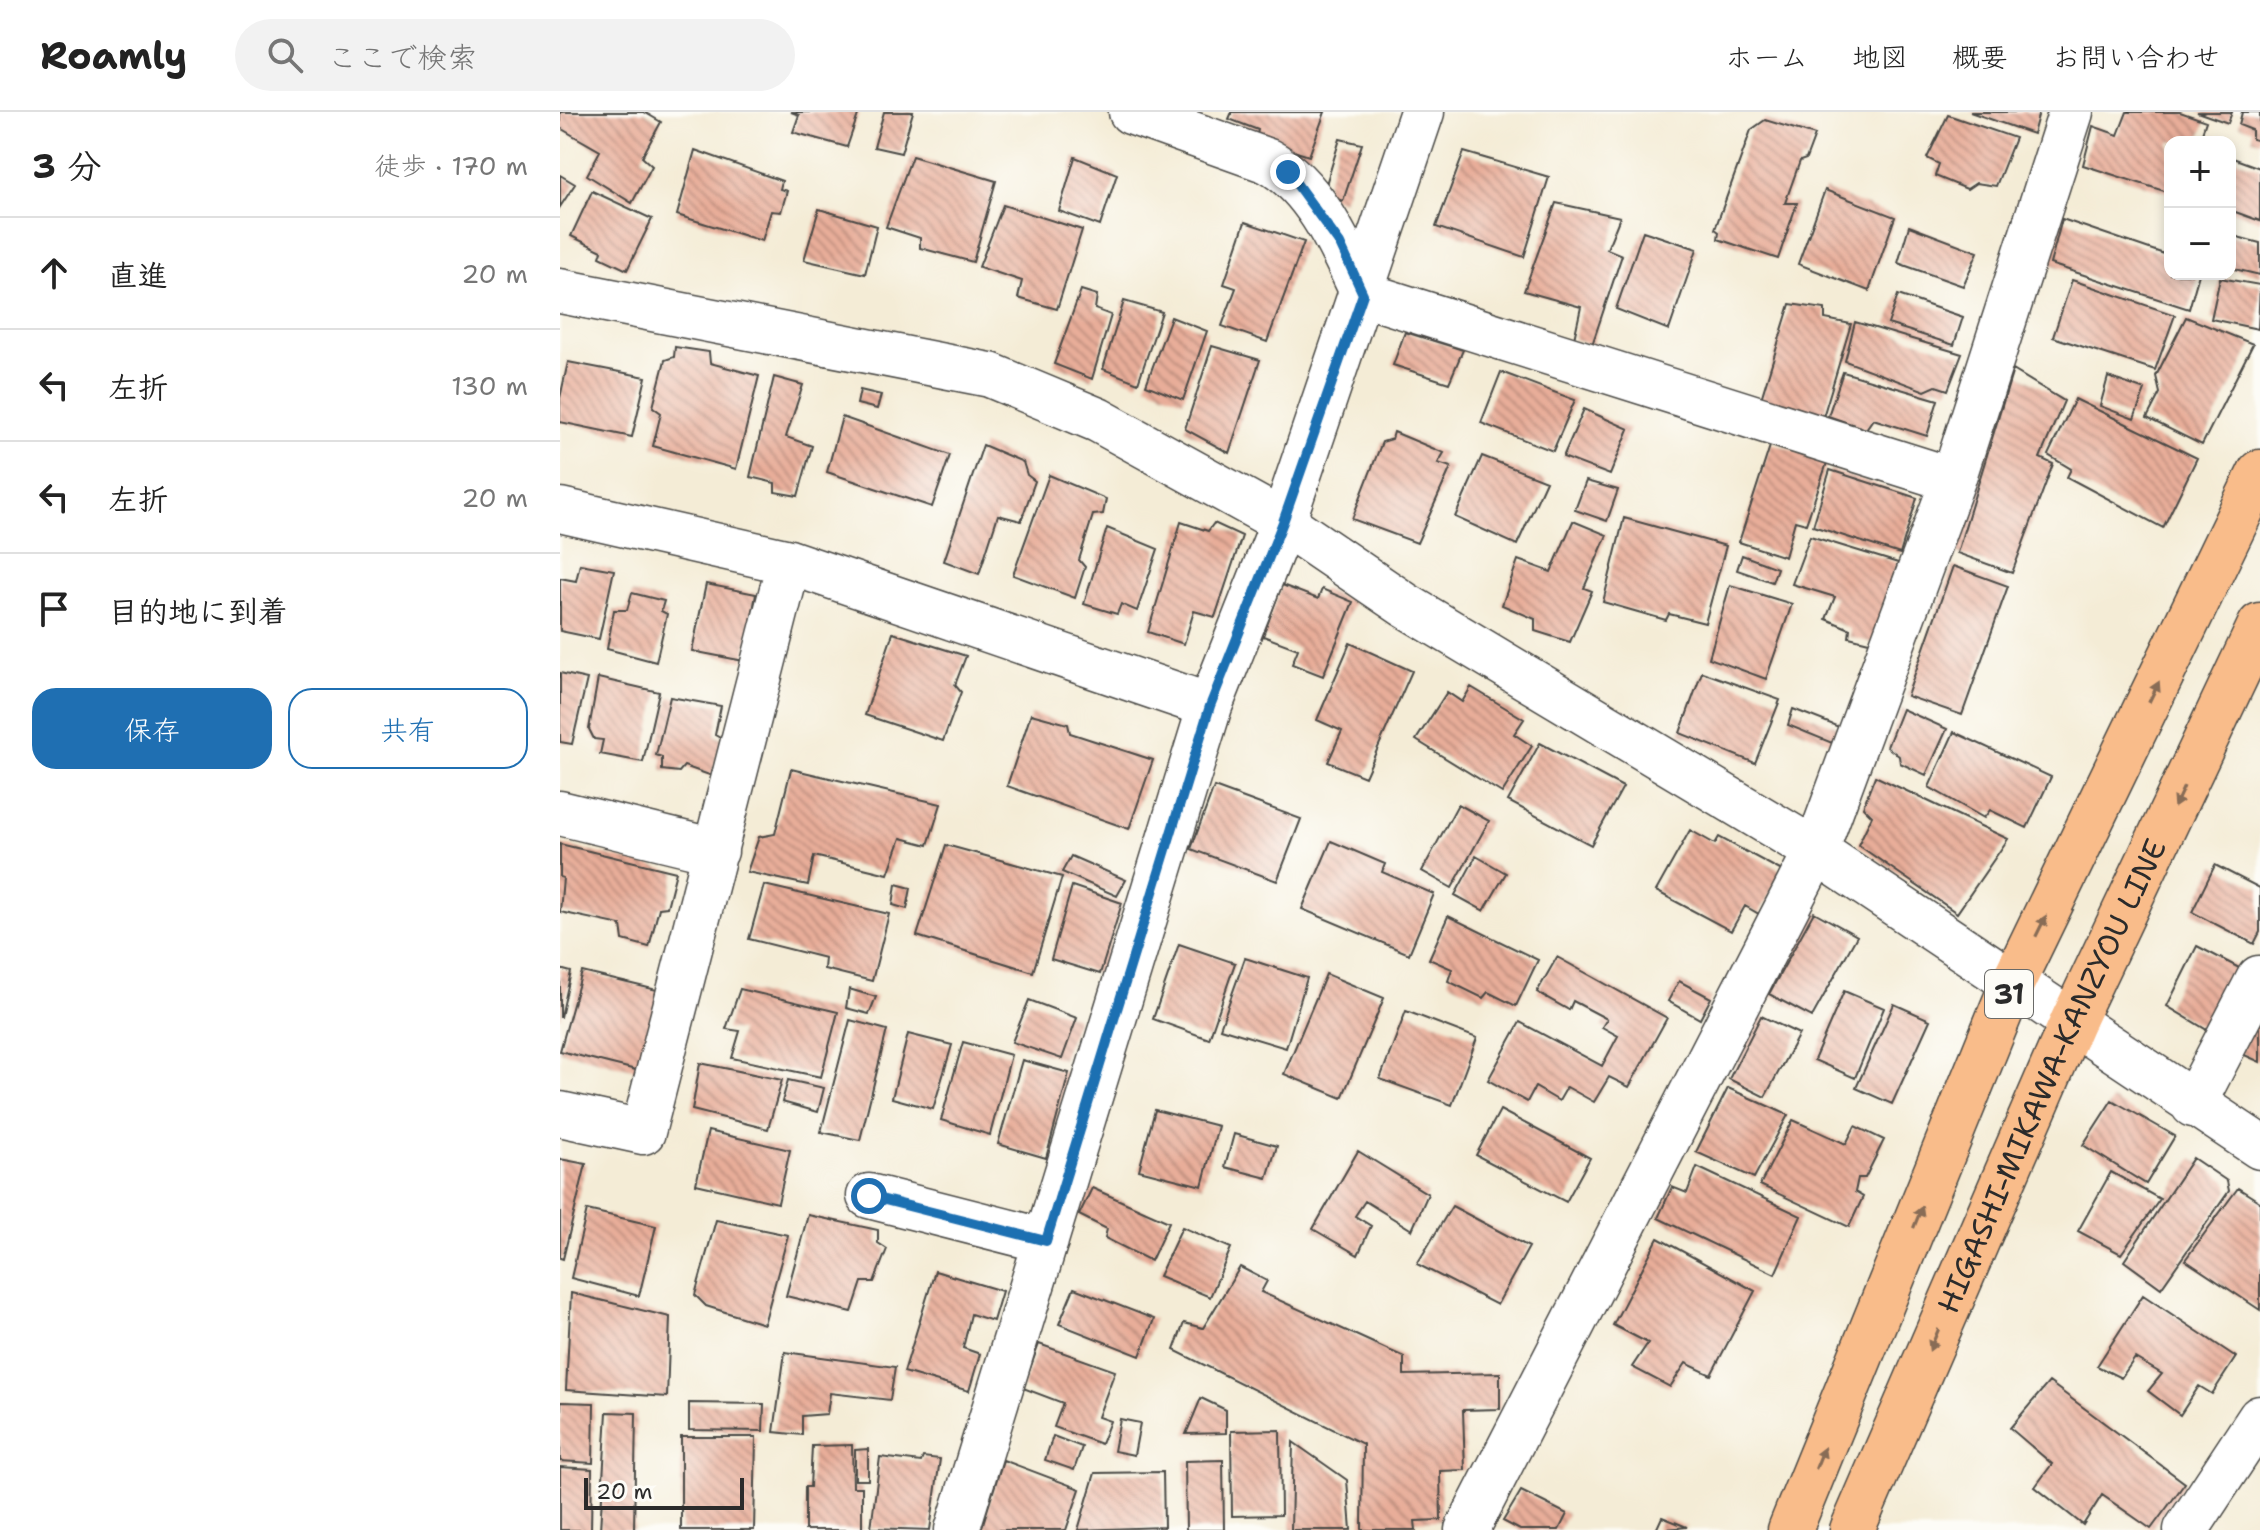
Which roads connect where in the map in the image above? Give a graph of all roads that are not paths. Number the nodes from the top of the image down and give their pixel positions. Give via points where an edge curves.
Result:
1 (1131, 112) edge
2 (1422, 112) edge
3 (2071, 112) edge
4 (560, 291) edge
5 (1363, 294) junction
6 (2260, 472) edge
7 (1953, 480) junction
8 (560, 510) edge
9 (1283, 522) junction
10 (789, 562) junction
11 (2260, 625) edge
12 (1210, 706) junction
13 (560, 813) edge
14 (716, 851) junction
15 (1816, 851) junction
16 (2259, 978) edge
17 (2013, 982) junction
18 (2072, 1022) junction
19 (2193, 1105) junction
20 (560, 1114) edge
21 (2260, 1147) edge
22 (869, 1196) dead end
23 (1046, 1241) junction
24 (2260, 1418) edge
25 (957, 1530) edge
26 (1467, 1530) edge
27 (1790, 1530) edge
28 (1852, 1530) edge
29 (2186, 1530) edge

1 - 5 street via 1288,172 1340,244
2 - 5 street
3 - 7 street
4 - 9 street via 990,375 1098,420
5 - 7 street
5 - 9 street
17 -> 6 main road, HIGASHI-MIKAWA-KANZYOU LINE / 31
7 - 15 street
8 - 10 street
9 - 12 street
9 - 15 street via 1405,605
10 - 12 street
10 - 14 street
11 -> 18 main road, HIGASHI-MIKAWA-KANZYOU LINE / 31
12 - 23 street
13 - 14 street
14 - 20 street via 643,1132
15 - 17 street
15 - 26 street
16 - 19 street
17 - 18 street
27 -> 17 main road, HIGASHI-MIKAWA-KANZYOU LINE / 31
18 - 19 street
18 -> 28 main road, HIGASHI-MIKAWA-KANZYOU LINE / 31
19 - 21 street
22 - 23 street
23 - 25 street
24 - 29 street

